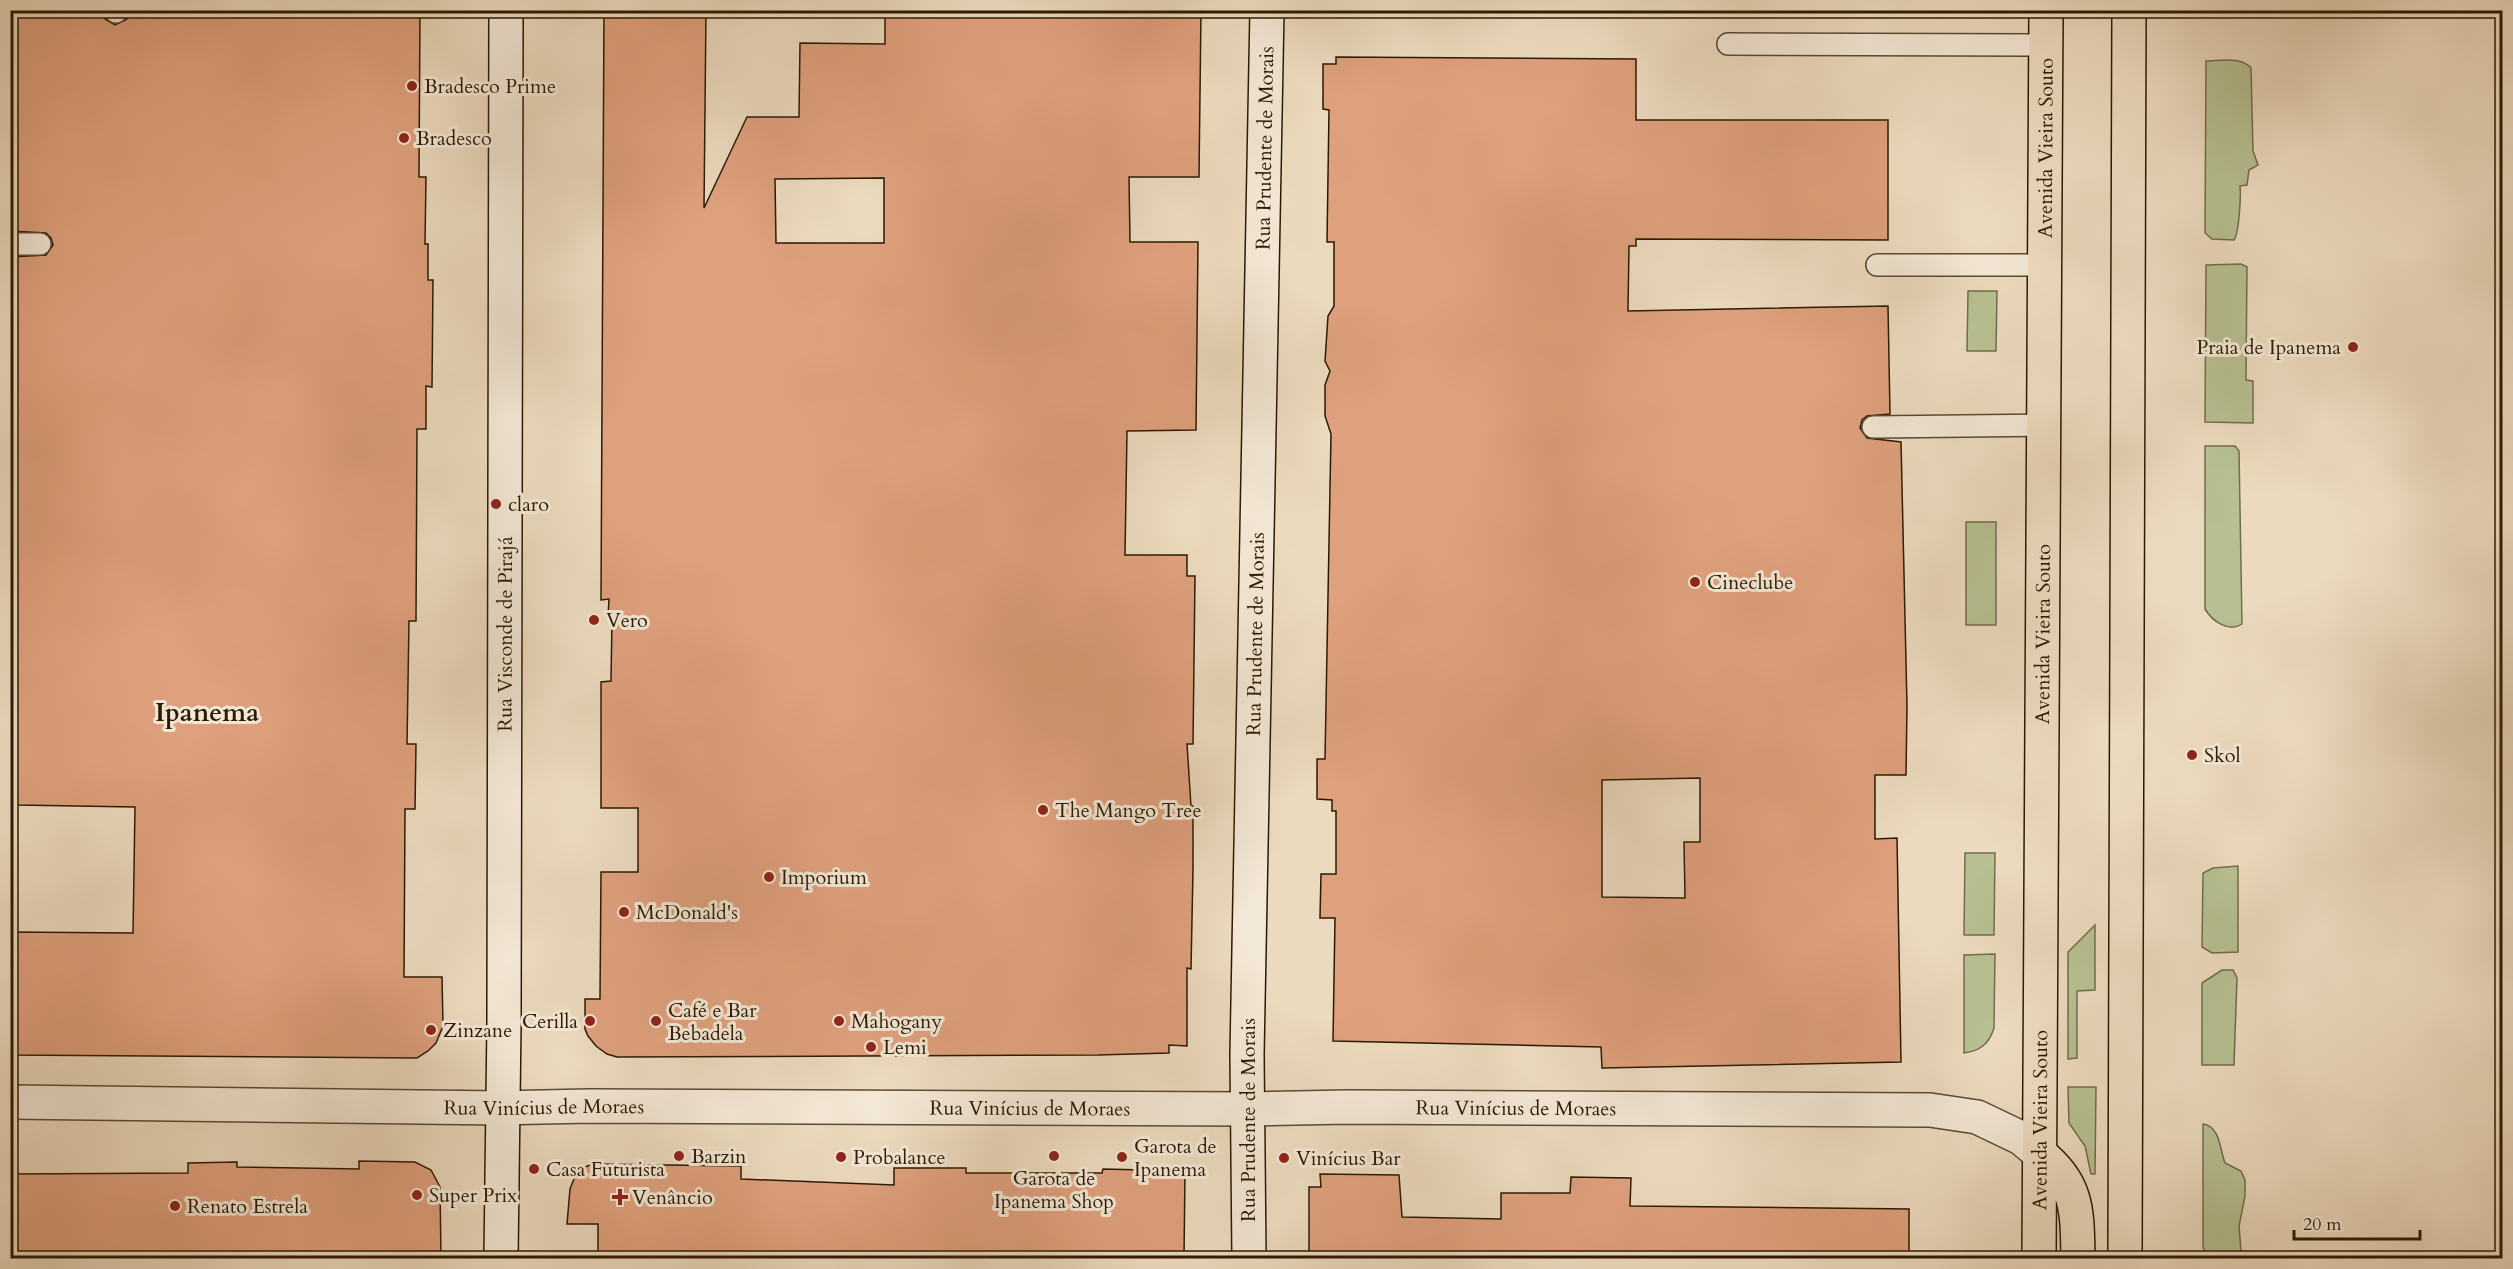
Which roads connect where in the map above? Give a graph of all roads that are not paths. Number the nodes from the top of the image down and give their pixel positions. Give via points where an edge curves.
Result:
1 (506, 10) edge
2 (1267, 10) edge
3 (2046, 10) edge
4 (2129, 10) edge
5 (1728, 44) dead end
6 (2046, 45) junction
7 (10, 244) edge
8 (40, 244) dead end
9 (1877, 265) dead end
10 (2046, 266) junction
11 (2045, 425) junction
12 (1873, 427) dead end
13 (10, 1102) edge
14 (502, 1108) junction
15 (1248, 1109) junction
16 (2039, 1153) junction
17 (501, 1258) edge
18 (1249, 1258) edge
19 (2039, 1258) edge
20 (2078, 1258) edge
21 (2125, 1258) edge

1 - 14 main road, Rua Visconde de Pirajá
2 - 15 main road, Rua Prudente de Morais
3 - 6 highway, Avenida Vieira Souto
4 - 21 highway
5 - 6 lane
6 - 10 highway, Avenida Vieira Souto
7 - 8 lane
9 - 10 lane
10 - 11 highway, Avenida Vieira Souto
11 - 12 lane
11 - 16 highway, Avenida Vieira Souto
13 - 14 main road, Rua Vinícius de Moraes
14 - 15 main road, Rua Vinícius de Moraes
14 - 17 main road, Rua Visconde de Pirajá
15 - 16 main road, Rua Vinícius de Moraes via 1930,1110 1977,1117 2021,1138
15 - 18 main road, Rua Prudente de Morais
16 - 19 highway, Avenida Vieira Souto
16 - 20 highway via 2070,1187 2077,1214

